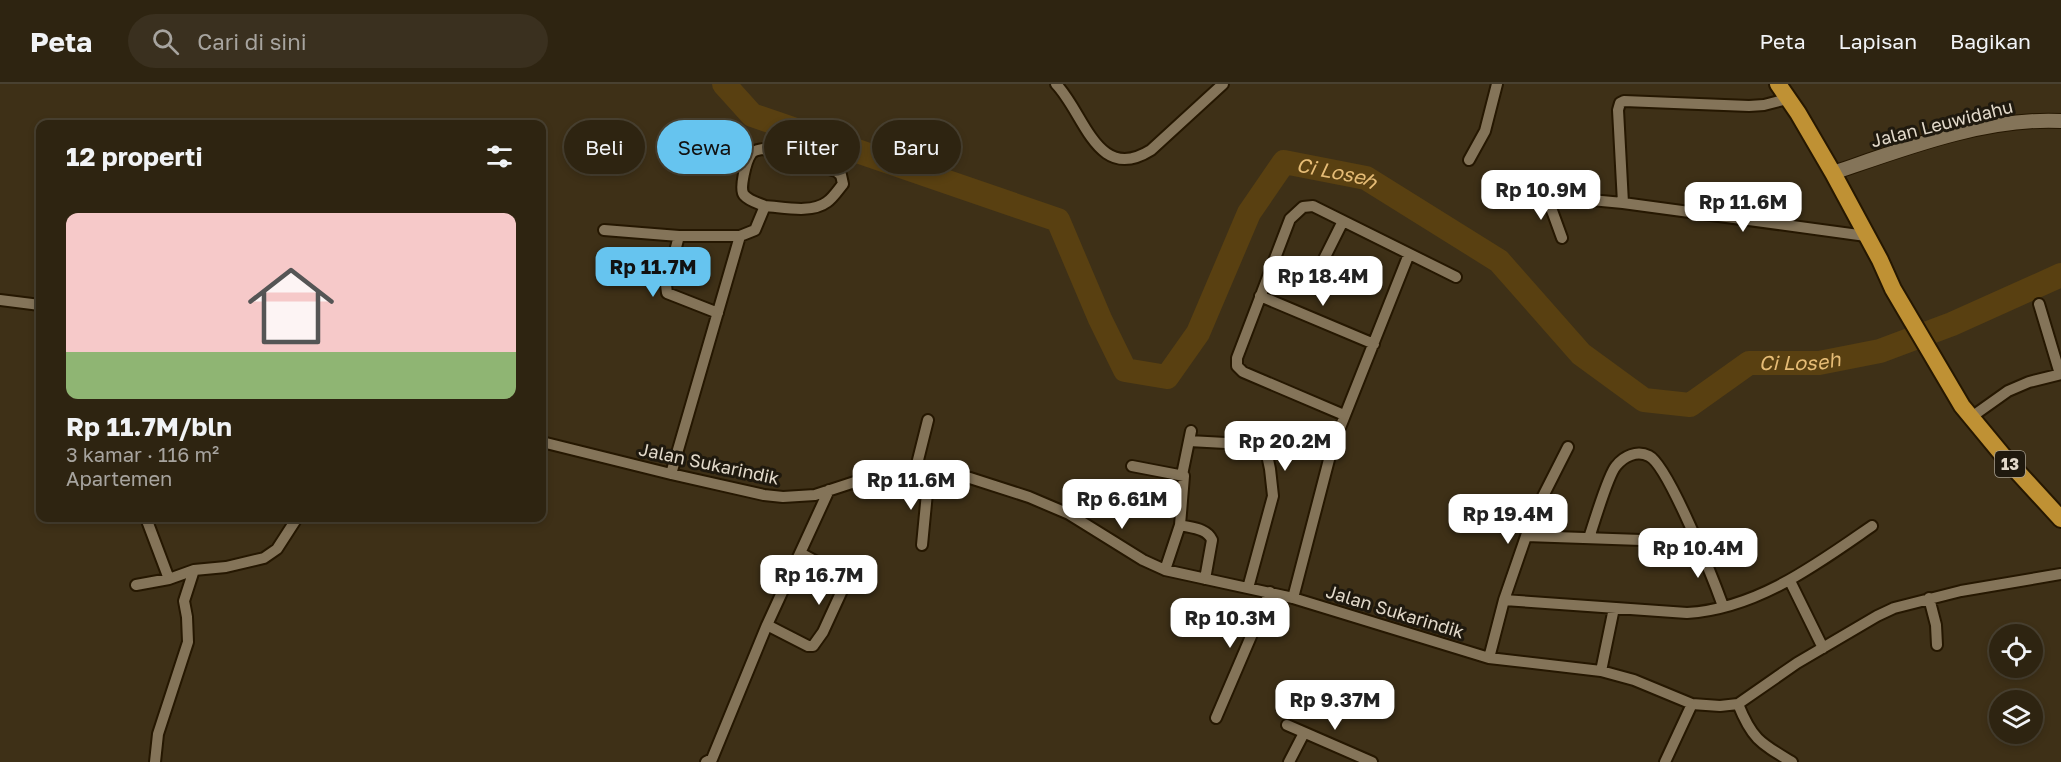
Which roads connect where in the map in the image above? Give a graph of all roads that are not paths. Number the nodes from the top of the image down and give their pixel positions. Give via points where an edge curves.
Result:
1 (1056, 84) edge
2 (1223, 84) edge
3 (1497, 84) edge
4 (1778, 84) edge
5 (1787, 99) junction
6 (2061, 121) edge
7 (1469, 160) dead end
8 (1833, 173) junction
9 (1505, 192) dead end
10 (1546, 194) junction
11 (1623, 203) junction
12 (765, 206) junction
13 (1343, 221) junction
14 (604, 230) dead end
15 (679, 236) junction
16 (740, 236) junction
17 (1866, 236) junction
18 (1562, 237) dead end
19 (1409, 254) junction
20 (1317, 275) dead end
21 (1456, 277) dead end
22 (1260, 296) junction
23 (0, 300) edge
24 (36, 304) edge
25 (2039, 304) dead end
26 (718, 313) junction
27 (1374, 344) junction
28 (2060, 374) edge
29 (1966, 412) junction
30 (1344, 415) junction
31 (928, 420) dead end
32 (546, 443) edge
33 (1568, 447) dead end
34 (1132, 466) dead end
35 (915, 472) junction
36 (928, 472) junction
37 (671, 474) junction
38 (1182, 475) junction
39 (829, 490) junction
40 (2061, 519) edge
41 (148, 522) edge
42 (294, 522) edge
43 (1180, 525) junction
44 (1872, 526) dead end
45 (1526, 536) junction
46 (1589, 538) junction
47 (1699, 542) junction
48 (922, 545) dead end
49 (800, 553) junction
50 (194, 570) junction
51 (1165, 570) junction
52 (2061, 574) edge
53 (169, 579) junction
54 (1205, 579) junction
55 (1790, 580) junction
56 (136, 585) dead end
57 (1248, 588) junction
58 (1270, 592) junction
59 (1293, 597) junction
60 (1929, 598) junction
61 (1504, 600) junction
62 (1723, 606) junction
63 (1614, 608) junction
64 (767, 625) junction
65 (1937, 645) dead end
66 (1824, 648) junction
67 (1489, 658) junction
68 (1601, 671) junction
69 (1692, 704) junction
70 (1738, 704) junction
71 (1216, 718) dead end
72 (1287, 725) dead end
73 (1304, 733) junction
74 (710, 761) edge
75 (155, 762) edge
76 (1289, 762) edge
77 (1371, 762) edge
78 (1665, 762) edge
79 (1792, 762) edge

1 - 2 street via 1098,147 1109,157 1130,159 1151,150
3 - 7 street via 1485,131
4 - 5 highway, 13
5 - 8 highway, 13
5 - 11 street via 1749,106 1624,101 1618,110
6 - 8 street, Jalan Leuwidahu via 2025,121 1982,129 1927,142
8 - 17 highway, 13
9 - 10 street
10 - 11 street
10 - 18 street
11 - 17 street
12 - 12 street via 751,201 741,187 750,155 757,150 836,171 843,180 827,203 817,207
12 - 16 street via 755,230
13 - 19 street
13 - 20 street
13 - 22 street via 1313,206 1297,211 1290,219
14 - 15 street
15 - 16 street
15 - 26 street via 667,293
16 - 26 street
17 - 29 highway, 13
19 - 21 street
19 - 27 street
22 - 27 street
22 - 30 street via 1237,366
23 - 24 street
25 - 28 street
26 - 37 street
27 - 30 street
28 - 29 street via 2029,382
29 - 40 highway, 13
30 - 59 street
31 - 35 street
32 - 37 street, Jalan Sukarindik
33 - 45 street
34 - 38 street
35 - 36 street, Jalan Sukarindik
35 - 39 street, Jalan Sukarindik via 880,474
36 - 48 street
36 - 51 street, Jalan Sukarindik via 970,478 1029,497 1069,514
37 - 39 street, Jalan Sukarindik via 783,497
38 - 43 street
38 - 57 street via 1190,436 1262,445 1266,450 1273,496
39 - 49 street
41 - 53 street
42 - 50 street via 277,549 264,558
43 - 51 street
43 - 54 street via 1210,535
44 - 55 street
45 - 46 street
45 - 61 street
46 - 47 street
46 - 47 street via 1615,467 1627,456 1640,453 1651,456 1660,468
47 - 62 street
49 - 64 street
49 - 64 street via 843,576 845,584 813,646
50 - 53 street
50 - 75 street via 184,601 188,642 158,734
51 - 54 street, Jalan Sukarindik
52 - 60 street
53 - 56 street
54 - 57 street, Jalan Sukarindik
55 - 62 street
55 - 66 street
57 - 58 street, Jalan Sukarindik
58 - 59 street, Jalan Sukarindik
58 - 71 street
59 - 67 street, Jalan Sukarindik
60 - 65 street
60 - 66 street via 1877,616
61 - 63 street
61 - 67 street
62 - 63 street via 1688,613
63 - 68 street
64 - 74 street
66 - 70 street
67 - 68 street, Jalan Sukarindik
68 - 69 street, Jalan Sukarindik
69 - 70 street, Jalan Sukarindik
69 - 78 street
70 - 79 street via 1747,728 1758,740
72 - 73 street
73 - 76 street
73 - 77 street

